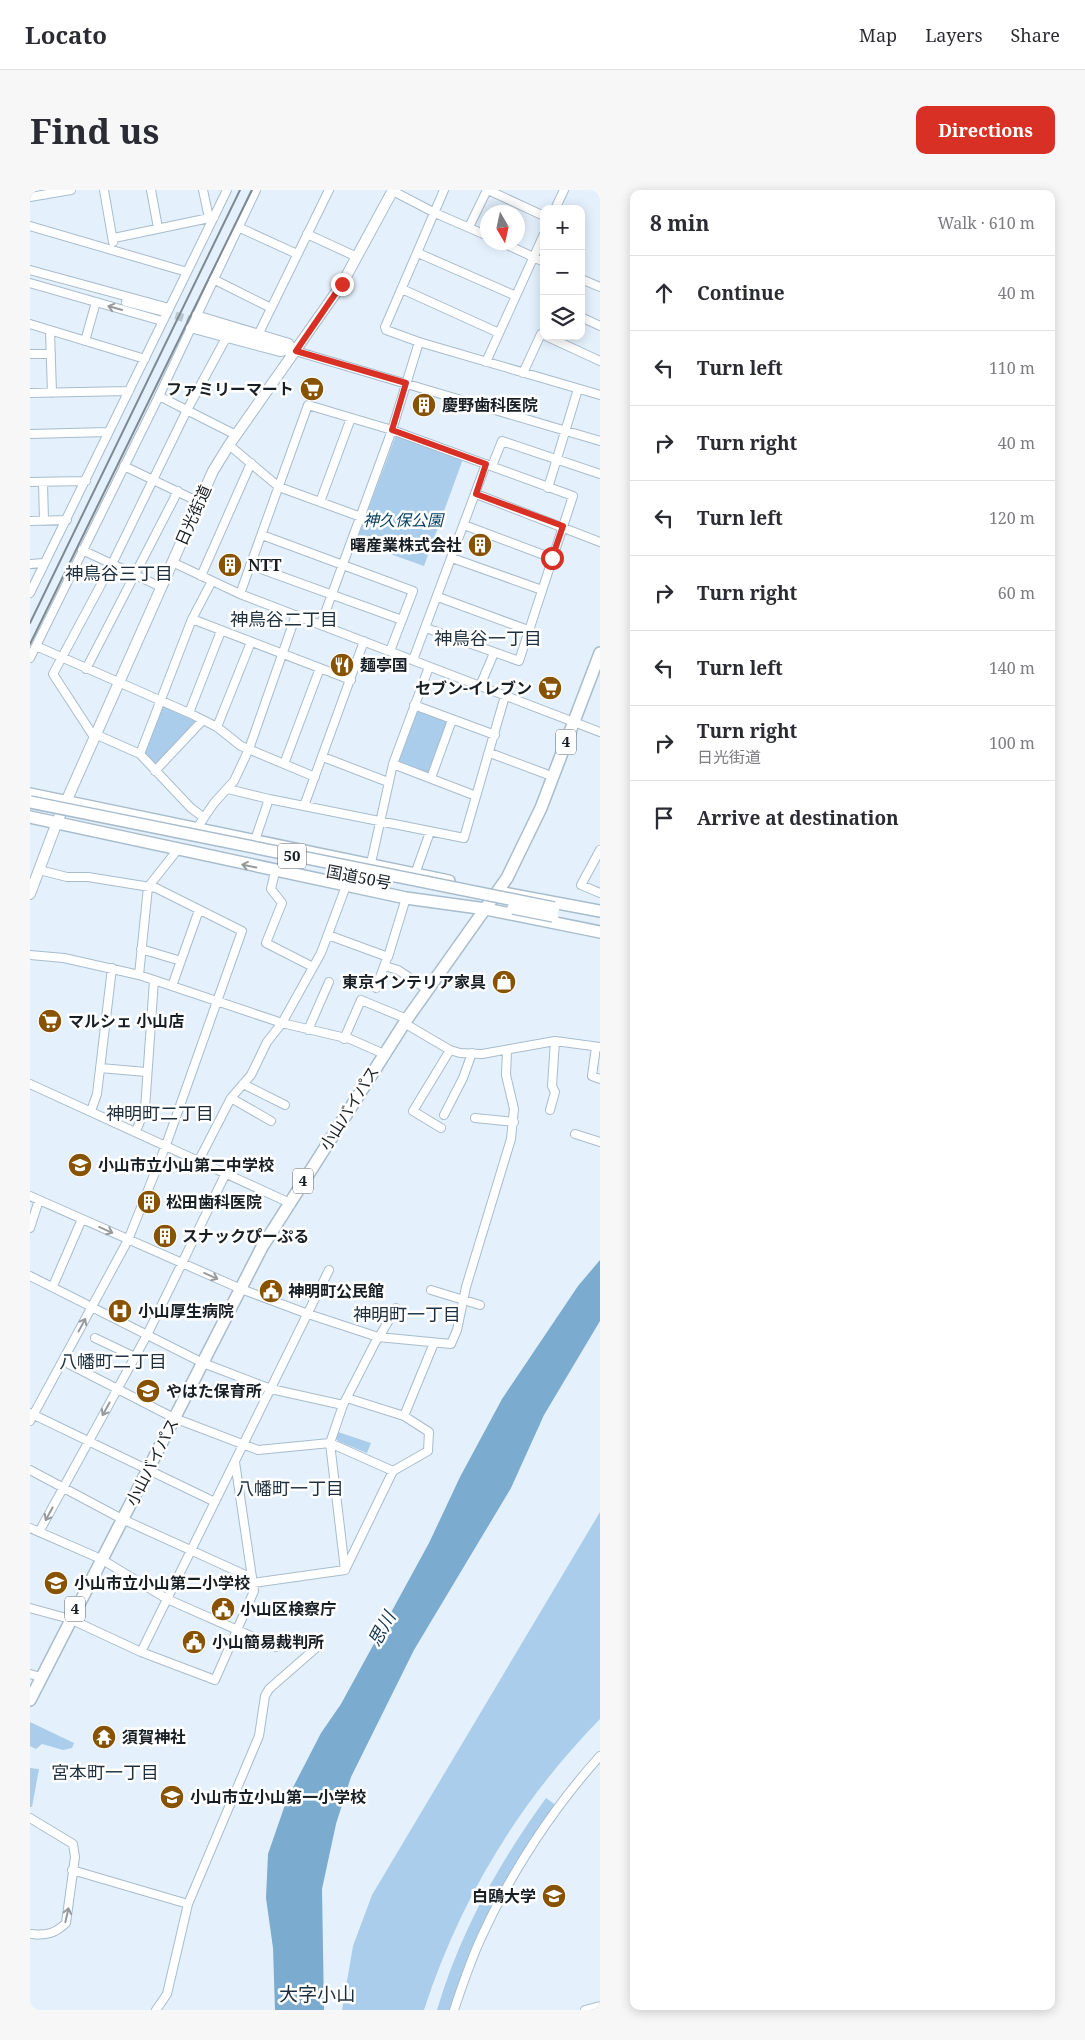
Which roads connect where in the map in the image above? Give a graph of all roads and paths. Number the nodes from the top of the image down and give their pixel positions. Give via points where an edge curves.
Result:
1 (71, 190) edge
2 (104, 190) edge
3 (151, 190) edge
4 (204, 190) edge
5 (227, 190) edge
6 (256, 190) edge
7 (329, 190) edge
8 (392, 190) edge
9 (444, 190) edge
10 (487, 190) edge
11 (564, 190) edge
12 (30, 197) edge
13 (557, 205) edge
14 (435, 213) junction
15 (540, 214) edge
16 (212, 217) junction
17 (30, 226) edge
18 (238, 227) junction
19 (469, 227) junction
20 (158, 228) junction
21 (480, 232) edge
22 (308, 234) junction
23 (114, 238) junction
24 (540, 244) edge
25 (111, 249) junction
26 (518, 250) edge
27 (418, 252) junction
28 (298, 254) junction
29 (357, 257) junction
30 (534, 258) junction
31 (540, 260) edge
32 (30, 270) edge
33 (187, 272) junction
34 (30, 274) edge
35 (213, 279) junction
36 (585, 282) edge
37 (30, 283) edge
38 (600, 287) edge
39 (402, 289) junction
40 (516, 296) junction
41 (96, 302) junction
42 (271, 308) junction
43 (166, 310) junction
44 (196, 319) junction
45 (585, 319) edge
46 (162, 321) junction
47 (30, 324) edge
48 (600, 326) edge
49 (190, 328) junction
50 (50, 331) junction
51 (499, 333) junction
52 (259, 334) junction
53 (540, 336) edge
54 (226, 338) junction
55 (561, 340) edge
56 (86, 341) junction
57 (418, 342) junction
58 (294, 350) junction
59 (30, 354) edge
60 (51, 354) junction
61 (145, 358) junction
62 (600, 361) edge
63 (486, 362) junction
64 (523, 373) junction
65 (406, 383) junction
66 (578, 389) junction
67 (129, 391) junction
68 (30, 393) edge
69 (52, 393) junction
70 (159, 396) junction
71 (600, 396) edge
72 (187, 410) junction
73 (351, 418) junction
74 (392, 430) junction
75 (566, 430) junction
76 (108, 432) junction
77 (30, 434) edge
78 (236, 435) junction
79 (600, 441) edge
80 (229, 444) junction
81 (557, 460) junction
82 (251, 463) junction
83 (489, 465) junction
84 (124, 466) junction
85 (600, 474) edge
86 (152, 479) junction
87 (86, 481) junction
88 (30, 482) edge
89 (43, 482) junction
90 (279, 486) junction
91 (548, 488) junction
92 (178, 491) junction
93 (476, 494) junction
94 (199, 502) junction
95 (320, 502) junction
96 (361, 517) junction
97 (67, 520) junction
98 (30, 521) edge
99 (44, 521) junction
100 (464, 525) junction
101 (563, 526) junction
102 (262, 535) junction
103 (600, 542) edge
104 (82, 550) junction
105 (452, 558) junction
106 (552, 558) junction
107 (172, 562) junction
108 (44, 563) junction
109 (30, 564) edge
110 (112, 564) junction
111 (343, 564) junction
112 (250, 565) junction
113 (134, 575) junction
114 (201, 576) junction
115 (212, 581) junction
116 (160, 587) junction
117 (542, 590) junction
118 (30, 593) edge
119 (240, 594) junction
120 (333, 594) junction
121 (438, 597) junction
122 (296, 615) junction
123 (192, 619) junction
124 (402, 620) junction
125 (321, 624) junction
126 (426, 628) junction
127 (528, 630) junction
128 (221, 631) junction
129 (364, 641) junction
130 (251, 642) junction
131 (36, 646) junction
132 (390, 651) junction
133 (494, 653) junction
134 (600, 653) edge
135 (284, 654) junction
136 (30, 658) edge
137 (62, 659) junction
138 (414, 660) junction
139 (429, 666) junction
140 (320, 668) junction
141 (86, 669) junction
142 (352, 680) junction
143 (118, 682) junction
144 (480, 686) junction
145 (505, 696) junction
146 (161, 701) junction
147 (414, 705) junction
148 (189, 712) junction
149 (452, 720) junction
150 (202, 721) junction
151 (574, 722) junction
152 (217, 727) junction
153 (600, 732) edge
154 (495, 735) junction
155 (95, 736) junction
156 (249, 748) junction
157 (490, 753) junction
158 (140, 754) junction
159 (323, 757) junction
160 (284, 764) junction
161 (393, 764) junction
162 (155, 771) junction
163 (554, 776) junction
164 (315, 777) junction
165 (431, 778) junction
166 (388, 782) junction
167 (30, 789) edge
168 (228, 789) junction
169 (30, 794) edge
170 (476, 796) junction
171 (53, 799) junction
172 (269, 799) junction
173 (30, 802) edge
174 (66, 802) junction
175 (304, 806) junction
176 (30, 810) edge
177 (30, 817) edge
178 (203, 817) junction
179 (52, 821) junction
180 (30, 822) edge
181 (380, 822) junction
182 (197, 828) junction
183 (430, 832) junction
184 (255, 840) junction
185 (179, 848) junction
186 (600, 850) edge
187 (371, 863) junction
188 (275, 872) junction
189 (415, 874) junction
190 (35, 875) edge
191 (346, 886) junction
192 (148, 887) junction
193 (500, 892) junction
194 (600, 892) edge
195 (30, 894) edge
196 (406, 898) junction
197 (486, 909) junction
198 (199, 910) junction
199 (600, 911) edge
200 (554, 912) junction
201 (600, 918) edge
202 (600, 926) edge
203 (600, 932) edge
204 (328, 935) junction
205 (142, 949) junction
206 (30, 955) edge
207 (388, 957) junction
208 (181, 961) junction
209 (384, 966) junction
210 (313, 967) junction
211 (112, 968) junction
212 (139, 975) junction
213 (154, 980) junction
214 (329, 982) dead end
215 (172, 986) junction
216 (376, 988) dead end
217 (428, 990) junction
218 (216, 1001) junction
219 (405, 1021) junction
220 (282, 1023) junction
221 (308, 1030) junction
222 (344, 1039) junction
223 (556, 1041) junction
224 (598, 1047) edge
225 (450, 1050) junction
226 (507, 1051) junction
227 (472, 1053) junction
228 (384, 1054) junction
229 (100, 1068) junction
230 (146, 1072) junction
231 (600, 1079) edge
232 (30, 1084) edge
233 (243, 1084) junction
234 (231, 1098) junction
235 (286, 1105) dead end
236 (550, 1110) dead end
237 (91, 1111) junction
238 (444, 1115) dead end
239 (475, 1118) dead end
240 (271, 1121) dead end
241 (514, 1122) junction
242 (441, 1128) dead end
243 (136, 1131) junction
244 (575, 1134) dead end
245 (600, 1142) edge
246 (166, 1145) junction
247 (199, 1160) junction
248 (226, 1173) junction
249 (30, 1196) edge
250 (39, 1200) junction
251 (290, 1203) junction
252 (82, 1219) junction
253 (30, 1228) edge
254 (128, 1240) junction
255 (181, 1263) junction
256 (329, 1270) dead end
257 (30, 1276) edge
258 (53, 1286) junction
259 (241, 1289) junction
260 (431, 1290) dead end
261 (463, 1302) junction
262 (480, 1305) dead end
263 (92, 1306) junction
264 (396, 1308) dead end
265 (308, 1314) junction
266 (147, 1335) junction
267 (378, 1337) junction
268 (94, 1338) dead end
269 (434, 1343) junction
270 (134, 1357) junction
271 (63, 1361) junction
272 (203, 1363) junction
273 (271, 1388) junction
274 (117, 1389) junction
275 (345, 1402) junction
276 (31, 1416) edge
277 (404, 1416) junction
278 (174, 1418) junction
279 (89, 1440) junction
280 (330, 1443) junction
281 (243, 1445) junction
282 (235, 1462) junction
283 (148, 1469) junction
284 (30, 1470) edge
285 (393, 1471) junction
286 (64, 1488) junction
287 (215, 1502) junction
288 (122, 1519) junction
289 (30, 1528) edge
290 (39, 1532) junction
291 (191, 1550) junction
292 (101, 1559) junction
293 (345, 1570) junction
294 (252, 1580) junction
295 (168, 1599) junction
296 (30, 1608) edge
297 (70, 1619) junction
298 (237, 1631) junction
299 (276, 1647) dead end
300 (317, 1647) dead end
301 (141, 1652) junction
302 (35, 1676) edge
303 (30, 1700) edge
304 (600, 1756) edge
305 (30, 1818) edge
306 (72, 1870) junction
307 (188, 1904) junction
308 (32, 1934) dead end
309 (600, 2006) edge
310 (156, 2010) edge
311 (454, 2010) edge
312 (589, 2010) edge

1 - 12 street
2 - 23 street
3 - 20 street
4 - 16 street
5 - 16 street
6 - 18 street
7 - 22 street
8 - 14 street
8 - 29 main road, 日光街道
9 - 14 street
10 - 15 street
10 - 19 street
11 - 13 street
14 - 19 street
14 - 27 street
16 - 20 street
16 - 33 street
17 - 25 street
18 - 28 street
18 - 35 street
19 - 21 street
20 - 23 street
22 - 28 street
22 - 29 street
23 - 25 street
24 - 30 street
25 - 33 street
26 - 30 street
27 - 39 street
27 - 40 street
28 - 42 street
29 - 58 main road, 日光街道
30 - 31 street
30 - 40 street
32 - 43 street
33 - 43 street
34 - 43 street
35 - 42 street
35 - 44 street
36 - 38 street
37 - 41 street
39 - 51 street
39 - 57 street via 385,327
40 - 51 street
46 -> 41 street
41 - 56 street
42 - 52 street
43 - 46 street
44 - 49 street
44 - 52 street
44 - 58 street
45 - 48 street
46 - 61 street
47 - 50 street
49 - 54 street
49 - 70 street
50 - 56 street
50 - 60 street
51 - 63 street
52 - 58 street via 289,343
53 - 64 street
54 - 58 street via 280,352
54 - 72 street
55 - 62 street
56 - 61 street
57 - 63 street
57 - 65 street
58 - 65 street
58 - 78 main road, 日光街道
59 - 60 street
60 - 69 street
61 - 67 street
63 - 64 street
64 - 66 street
65 - 74 street
65 - 75 street
66 - 71 street
66 - 75 street
67 - 69 street
67 - 76 street
68 - 69 street
70 - 72 street
70 - 84 street
72 - 78 street
72 - 86 street
73 - 74 street
73 - 90 street via 308,405
73 - 95 street
74 - 83 street
74 - 96 street
75 - 79 street
75 - 81 street
76 - 77 street
76 - 87 street
78 - 80 main road, 日光街道
80 - 82 street
80 - 94 main road, 日光街道
81 - 83 street via 502,441
81 - 85 street
81 - 91 street
82 - 90 street
82 - 114 street
83 - 91 street
83 - 93 street
84 - 86 street
84 - 104 street
86 - 92 street
86 - 110 street
87 - 89 street
87 - 97 street
88 - 89 street
89 - 99 street
90 - 95 street
90 - 102 street
91 - 101 street via 573,496
92 - 94 street
92 - 113 street
93 - 100 street
93 - 101 street
94 - 107 main road, 日光街道
95 - 96 street
96 - 111 street
97 - 99 street
97 - 108 street
98 - 99 street
100 - 105 street
100 - 106 street
101 - 103 street
101 - 106 street
102 - 111 street
102 - 112 street
104 - 110 street
104 - 131 street
105 - 117 street
105 - 121 street
106 - 117 street
107 - 114 street
107 - 116 main road, 日光街道
108 - 109 street
108 - 118 street
110 - 113 street
110 - 137 street
111 - 120 street
111 - 124 street via 413,591
112 - 119 street
112 - 120 street
113 - 116 street
113 - 141 street
114 - 115 street
115 - 119 street
115 - 123 street
116 - 143 main road, 日光街道
117 - 127 street
119 - 122 street
120 - 124 street
120 - 125 street
121 - 126 street
121 - 127 street
122 - 125 street
122 - 135 street
123 - 128 street
123 - 146 street
124 - 132 street
125 - 129 street
126 - 133 street
126 - 138 street
127 - 133 street via 519,661
128 - 130 street
128 - 148 street
129 - 132 street
129 - 142 street
130 - 135 street
130 - 152 street
131 - 136 street
131 - 137 street
132 - 138 street
133 - 144 street
134 - 151 highway, 小山バイパス / 4
135 - 140 street
135 - 156 street
137 - 141 street
137 - 155 street via 53,674
138 - 139 street
139 - 144 street
139 - 147 street
140 - 142 street
140 - 160 street
141 - 143 street
142 - 159 street
143 - 146 street
143 - 155 main road, 日光街道
144 - 145 street
145 - 151 street
145 - 154 street
146 - 148 street
146 - 158 street
147 - 149 street
147 - 161 street
148 - 150 street
149 - 154 street
149 - 165 street
150 - 152 street
150 - 162 street
151 - 153 street
151 - 163 highway, 小山バイパス / 4
152 - 156 street via 241,746
154 - 157 street
155 - 158 street
155 - 174 main road, 日光街道
156 - 160 street
156 - 168 street
157 - 163 street
157 - 170 street
158 - 162 street
159 - 164 street
159 - 166 street
160 - 164 street
161 - 165 street
161 - 166 street
162 - 178 street
163 - 193 highway, 小山バイパス / 4
164 - 175 street
165 - 170 street
166 - 181 street
167 - 171 street via 50,793
168 - 172 street
168 - 178 street
169 - 171 highway
170 - 183 street via 464,838
171 - 174 highway
172 - 175 street
172 - 184 street
173 - 200 highway, 国道50号 / 50, bridge
174 - 179 main road, 日光街道
174 - 182 highway
175 - 181 street
176 - 200 highway, 国道50号 / 50, bridge
177 - 179 highway
178 - 182 street
179 - 180 street via 42,824
179 - 185 highway
179 - 190 main road, 日光街道
181 - 183 street
181 - 187 street
182 - 184 highway
183 - 189 street
184 - 187 highway
188 -> 185 highway
185 - 192 street
186 - 194 street via 581,885
187 - 189 highway
188 - 191 highway
188 - 210 street via 271,889 282,903 266,943
189 - 193 highway
190 - 192 street via 88,877
190 - 195 main road, 日光街道
191 - 196 highway
191 - 204 street
192 - 198 street
192 - 205 street
193 - 197 highway, 小山バイパス / 4
193 - 199 highway
196 - 197 highway
196 - 207 street
197 - 203 highway
197 - 217 highway, 小山バイパス / 4
198 - 208 street
198 - 218 street via 242,931
200 - 201 highway, 国道50号 / 50
200 - 202 highway, 国道50号 / 50
204 - 207 street
204 - 210 street
205 - 208 street
205 - 212 street
206 - 211 street
207 - 209 street
208 - 215 street
209 - 216 street
209 - 217 street via 398,970
210 - 220 street
211 - 212 street
211 - 229 street
212 - 213 street
213 - 215 street
213 - 230 street
214 - 221 street
215 - 218 street
217 - 219 highway, 小山バイパス / 4
218 - 220 street
218 - 246 street
219 - 222 street via 361,1000
219 - 225 street
219 - 228 highway, 小山バイパス / 4
220 - 221 street
220 - 233 street
221 - 222 street
222 - 228 street via 350,1038
223 - 224 street
223 - 226 street
223 - 236 street via 552,1086 555,1092
224 - 231 street via 592,1076
225 - 227 street
225 - 242 street via 413,1111
226 - 227 street
226 - 241 street via 506,1075
227 - 238 street
228 - 251 highway, 小山バイパス / 4
229 - 230 street
229 - 237 street
230 - 243 street via 145,1109
232 - 237 street
233 - 234 street
233 - 235 street
234 - 240 street
234 - 247 street
237 - 243 street
239 - 241 street
241 - 261 street
243 - 246 street
244 - 245 street
246 - 247 street
246 - 254 street
247 - 248 street
248 - 251 street
248 - 255 street
249 - 250 street
250 - 252 street
250 - 253 street
251 - 259 highway, 小山バイパス / 4
252 -> 254 street
252 - 258 street
254 - 255 street
254 - 263 street
255 -> 259 street
255 - 266 street
256 - 265 street
257 - 258 street
258 - 263 street
259 - 265 street
259 - 272 highway, 小山バイパス / 4
260 - 261 street
261 - 262 street
261 - 269 street via 451,1344
263 - 266 street
271 -> 263 street
264 - 267 street
265 - 267 street
265 - 273 street
266 - 270 street
266 - 272 street
267 - 269 street
267 - 275 street
268 - 270 street
269 - 277 street
270 - 274 street
271 - 274 street
271 - 276 street
272 - 273 street
272 - 278 highway, 小山バイパス / 4
273 - 275 street
273 - 281 street
274 - 278 street
274 -> 279 street
275 - 277 street
275 - 280 street
276 - 279 street
277 - 285 street via 429,1432 428,1451
278 - 281 street
278 - 283 highway, 小山バイパス / 4
279 - 283 street
279 - 286 street
280 - 281 street via 258,1450
280 - 285 street
280 - 293 street
281 - 282 street
282 - 287 street
282 - 294 street
283 - 287 street
283 - 288 highway, 小山バイパス / 4
284 - 286 street
285 - 293 street
286 - 288 street
286 -> 290 street
287 - 291 street
288 - 291 street
288 - 292 highway, 小山バイパス / 4
289 - 290 street
290 - 292 street
291 - 294 street
291 - 295 street
292 - 295 street
292 - 297 highway, 小山バイパス / 4
293 - 294 street
294 - 298 street via 254,1591
295 - 298 street
295 - 301 street
296 - 297 street
297 - 301 street
297 - 302 highway, 小山バイパス / 4
298 - 299 street
298 - 301 street via 215,1680
300 - 307 street via 265,1696 259,1736
302 - 303 highway, 小山バイパス / 4
304 - 311 street via 567,1795 508,1888 480,1940
305 - 306 street via 73,1844
306 - 307 street
308 -> 306 street via 50,1934 66,1923
307 - 310 street via 167,1994
309 - 312 street

